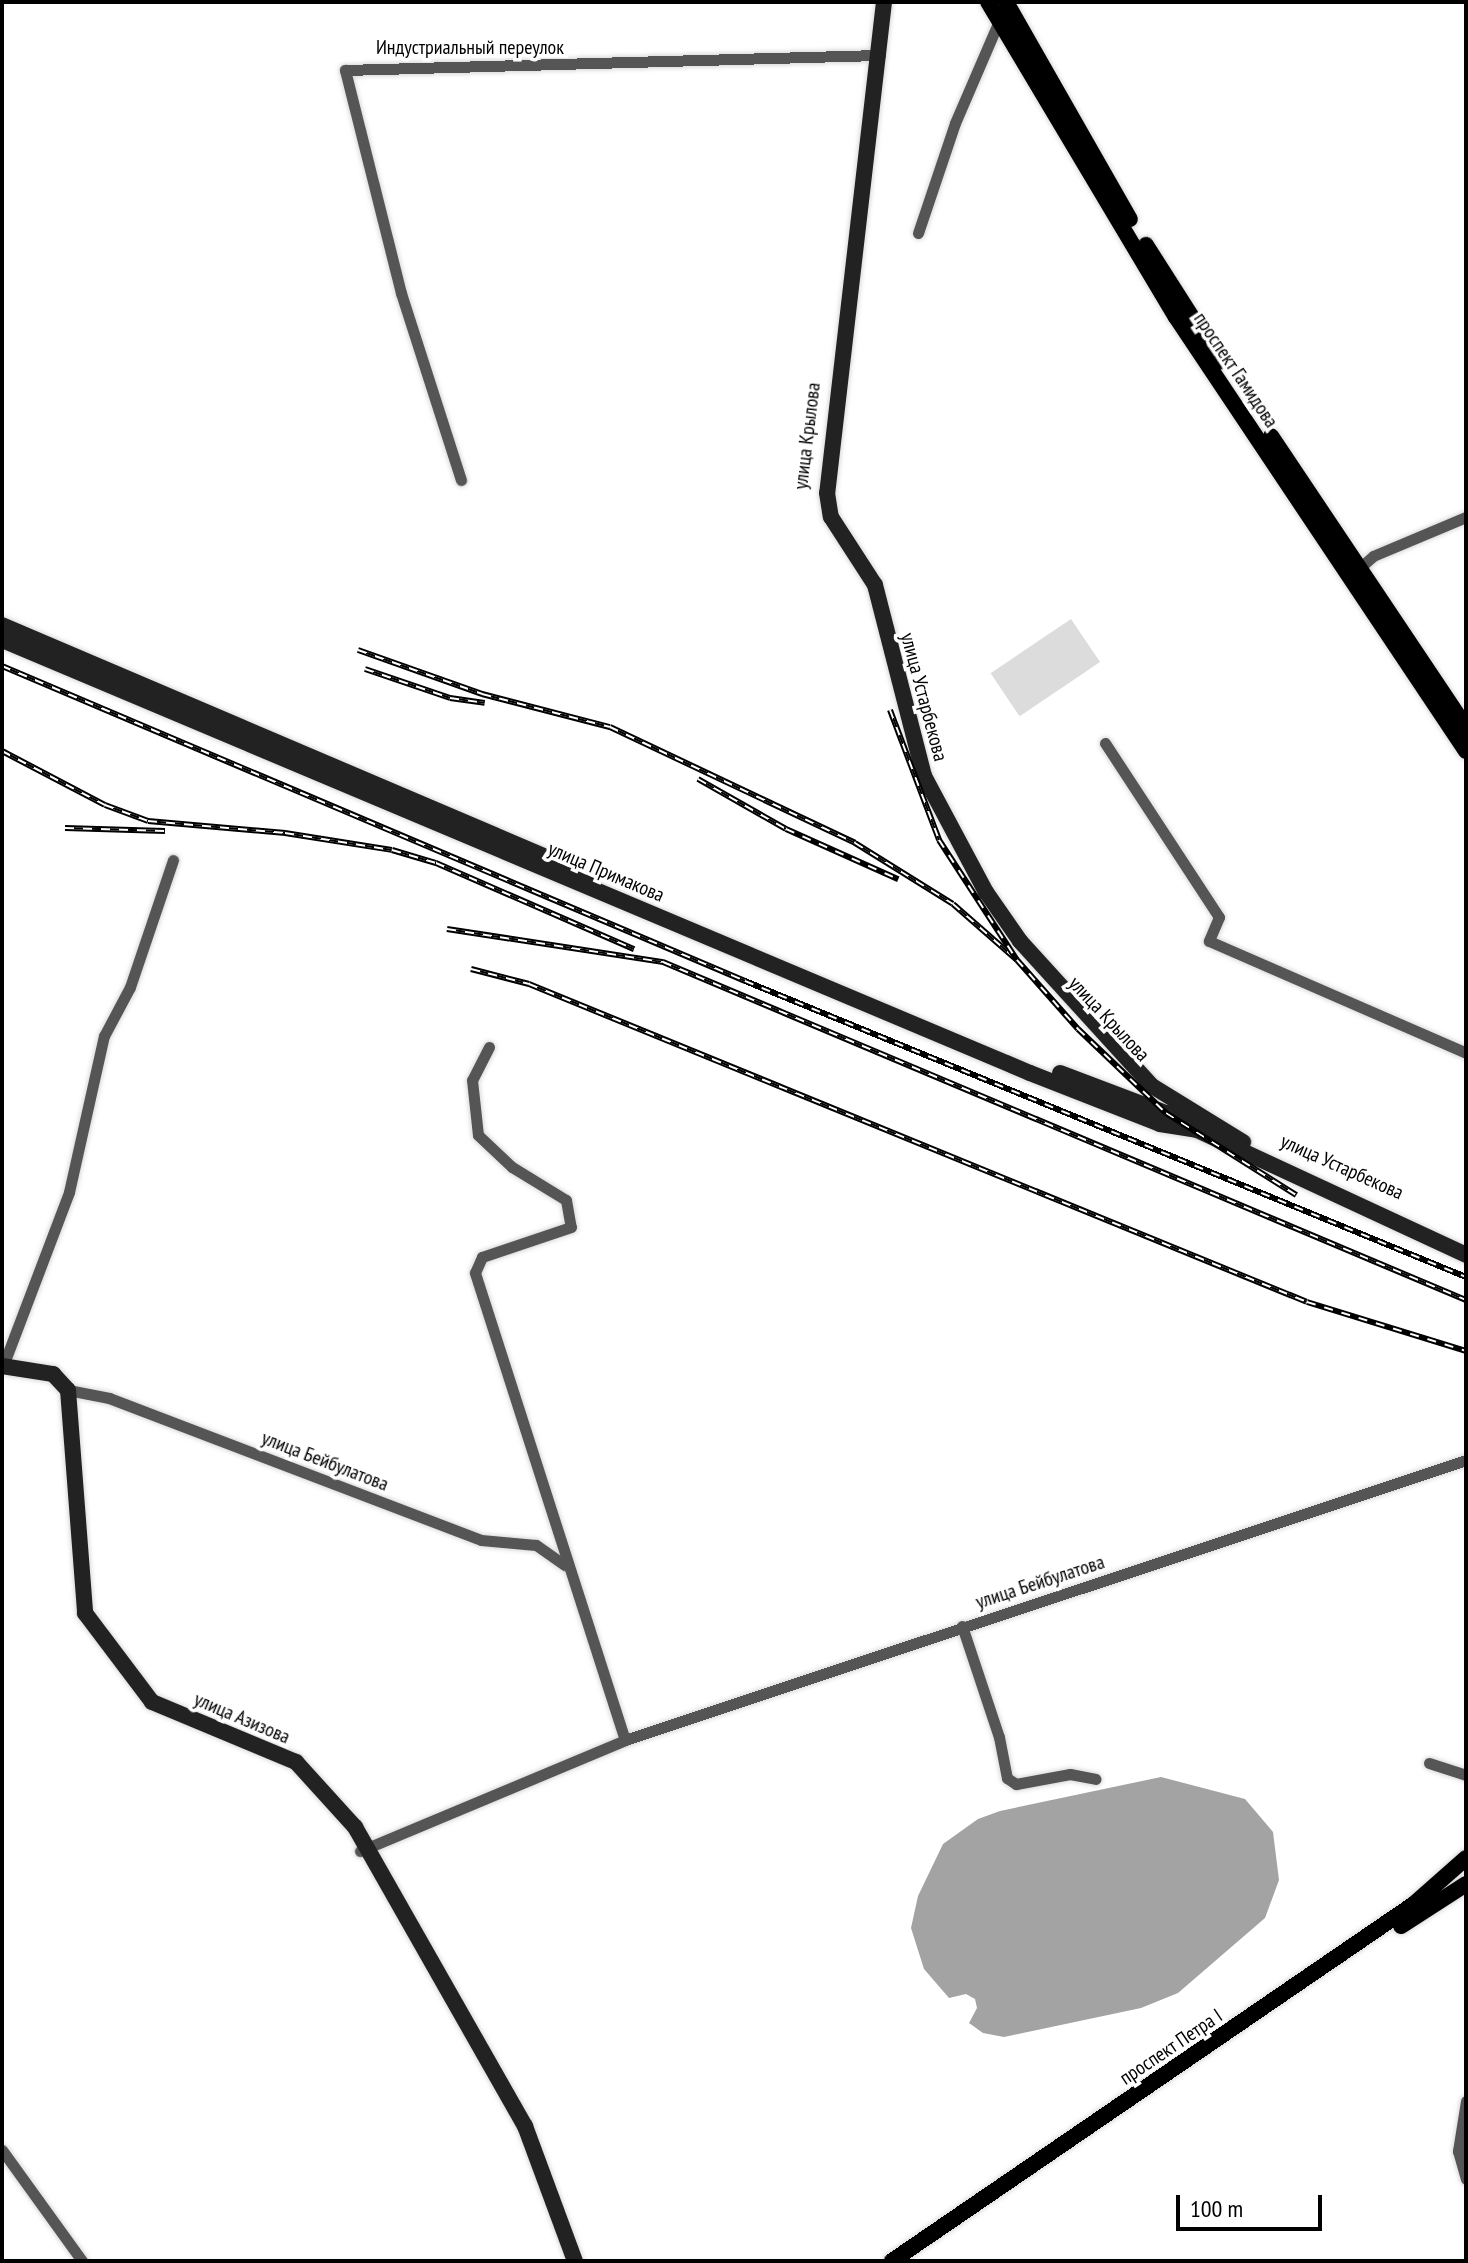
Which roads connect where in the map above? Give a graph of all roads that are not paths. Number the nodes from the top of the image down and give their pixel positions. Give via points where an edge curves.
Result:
1 (882, 2) edge
2 (988, 2) edge
3 (1006, 2) edge
4 (999, 21) junction
5 (878, 55) junction
6 (918, 233) dead end
7 (461, 480) dead end
8 (1466, 517) edge
9 (1356, 572) junction
10 (2, 625) edge
11 (2, 640) edge
12 (1466, 727) edge
13 (1105, 743) dead end
14 (1466, 751) edge
15 (173, 860) dead end
16 (489, 1047) dead end
17 (1466, 1053) edge
18 (1167, 1110) junction
19 (1192, 1126) junction
20 (1466, 1245) edge
21 (1466, 1255) edge
22 (2, 1366) edge
23 (2, 1373) edge
24 (68, 1390) junction
25 (1466, 1460) edge
26 (565, 1565) junction
27 (962, 1626) junction
28 (625, 1740) junction
29 (1429, 1763) dead end
30 (1466, 1775) edge
31 (1096, 1779) dead end
32 (364, 1849) junction
33 (1466, 1858) edge
34 (1463, 1887) edge
35 (1466, 2101) edge
36 (2, 2150) edge
37 (1466, 2179) edge
38 (82, 2261) edge
39 (566, 2261) edge
40 (575, 2261) edge
41 (892, 2261) edge
42 (911, 2261) edge

1 - 5 main road, улица Крылова
2 - 4 main road, проспект Гамидова
3 - 9 main road, проспект Гамидова via 1186,310
4 - 6 street via 955,123
4 - 9 main road, проспект Гамидова via 1176,317
5 - 7 street, Индустриальный переулок via 345,70 401,293
5 - 18 main road, улица Крылова via 820,492 825,526 871,596 895,703 920,778 959,860 1058,996
5 - 19 main road, улица Устарбекова via 827,493 831,517 875,585 908,727 924,776 961,852 1020,941 1107,1041
8 - 9 street
9 - 12 main road, проспект Гамидова
9 - 14 main road, проспект Гамидова
10 - 18 main road, улица Примакова via 916,1014
11 - 19 main road, улица Примакова via 1030,1073
13 - 17 street via 1219,917 1209,941
15 - 22 street via 130,987 104,1036 69,1192
16 - 26 street via 472,1080 478,1135 512,1167 566,1200 571,1227 476,1264
18 - 19 main road, улица Примакова
19 - 20 main road, улица Устарбекова
19 - 21 main road
22 - 24 main road via 53,1374
23 - 32 main road, улица Азизова via 61,1392 79,1613 126,1684 151,1709 285,1764
24 - 26 street, улица Бейбулатова via 109,1398 496,1545 536,1545
24 - 32 main road, улица Азизова via 85,1613 152,1702 296,1762
25 - 27 street, улица Бейбулатова
26 - 28 street
27 - 28 street, улица Бейбулатова
27 - 31 street via 1007,1778 1016,1784 1070,1774
28 - 32 street, улица Бейбулатова
29 - 30 street
32 - 39 main road, улица Азизова via 518,2128
32 - 40 main road, улица Азизова via 525,2126
33 - 41 main road, проспект Петра I via 1414,1904
34 - 42 main road, проспект Петра I
35 - 37 street via 1458,2151
36 - 38 street

